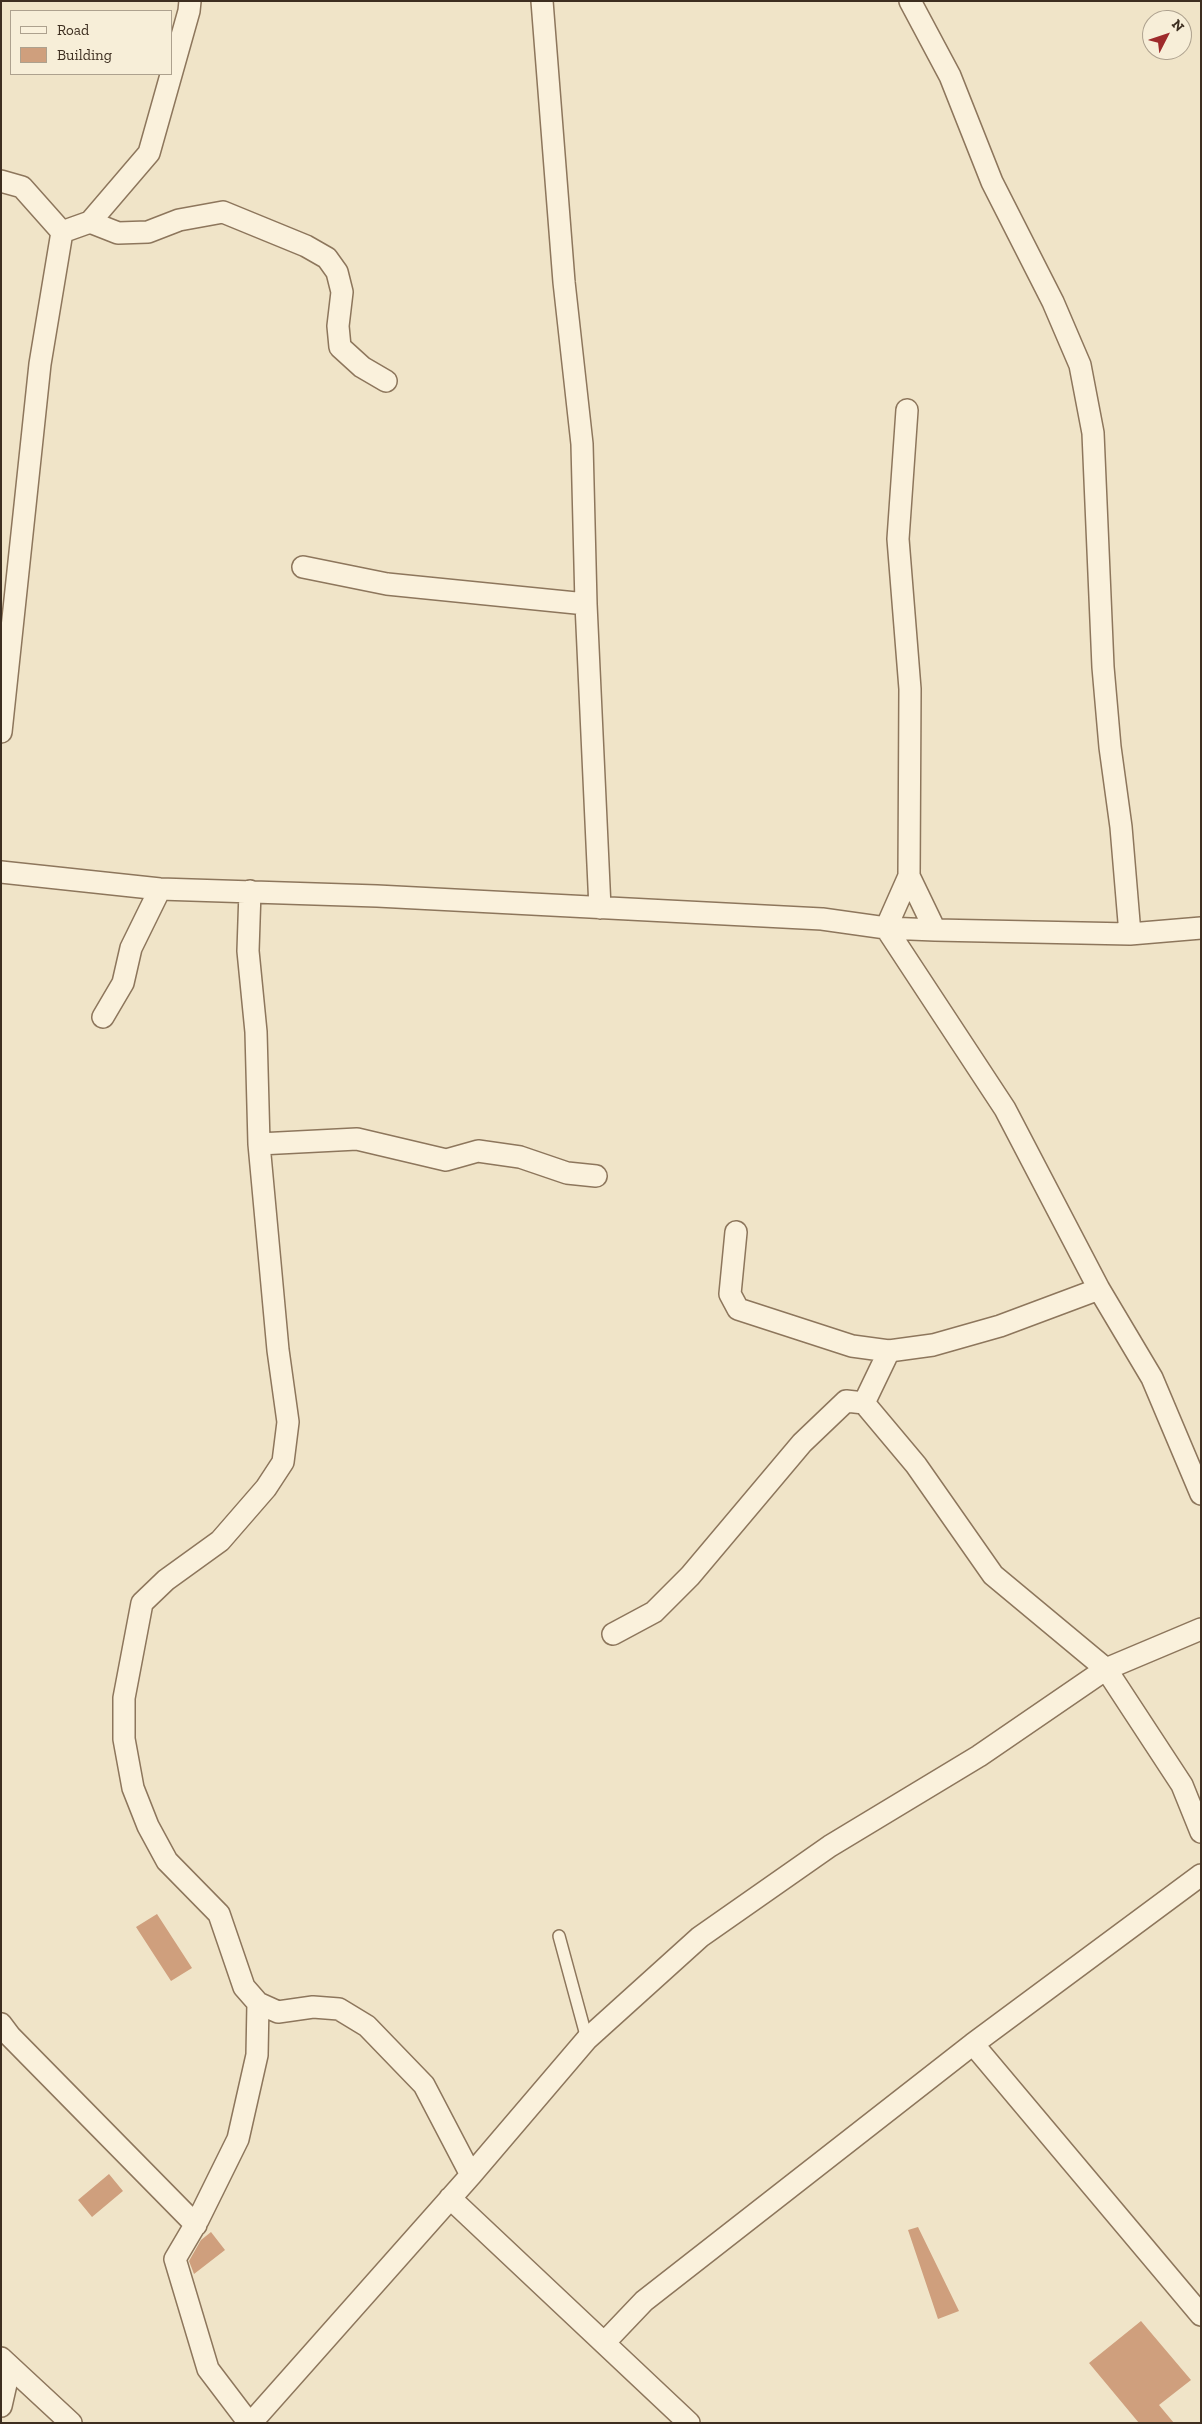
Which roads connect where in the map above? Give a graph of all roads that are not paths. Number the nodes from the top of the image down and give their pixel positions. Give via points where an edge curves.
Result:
1 (190, 1) edge
2 (542, 1) edge
3 (910, 1) edge
4 (172, 73) edge
5 (172, 75) edge
6 (1, 181) edge
7 (90, 222) junction
8 (62, 232) junction
9 (386, 381) dead end
10 (907, 410) dead end
11 (303, 567) dead end
12 (586, 604) junction
13 (1, 732) edge
14 (1, 872) edge
15 (909, 876) junction
16 (160, 889) junction
17 (250, 890) junction
18 (600, 908) junction
19 (886, 928) junction
20 (1201, 928) edge
21 (935, 930) junction
22 (1130, 934) junction
23 (102, 1017) dead end
24 (258, 1144) junction
25 (596, 1176) dead end
26 (736, 1232) dead end
27 (1099, 1289) junction
28 (889, 1351) junction
29 (864, 1403) junction
30 (1201, 1494) edge
31 (1201, 1630) edge
32 (613, 1634) dead end
33 (1106, 1669) junction
34 (1201, 1832) edge
35 (1201, 1875) edge
36 (559, 1936) dead end
37 (258, 2003) junction
38 (1, 2024) edge
39 (586, 2039) junction
40 (973, 2044) junction
41 (471, 2175) junction
42 (450, 2198) junction
43 (196, 2225) junction
44 (1201, 2316) edge
45 (604, 2343) junction
46 (1, 2358) edge
47 (1, 2374) edge
48 (1, 2406) edge
49 (71, 2423) edge
50 (250, 2423) edge
51 (689, 2423) edge

1 - 4 street
2 - 12 street via 557,202 582,444
3 - 22 street via 950,76 992,182 1053,302 1080,365 1092,433 1103,667
5 - 7 street via 149,153
6 - 8 street via 22,187
7 - 8 street
7 - 9 street via 118,233 148,232 180,220 223,212 306,246 327,258 337,272 342,292 338,326 340,347 362,367
8 - 13 street via 40,364
10 - 15 street via 898,539 910,689
11 - 12 street via 387,584
12 - 18 street
14 - 16 street
15 - 19 street
15 - 21 street
16 - 17 street
16 - 23 street via 131,948 123,982
17 - 18 street
17 - 24 street via 248,951 256,1032
18 - 19 street via 822,919
19 - 21 street
19 - 27 street via 1005,1109
20 - 22 street
21 - 22 street
24 - 25 street via 357,1140 446,1160 478,1151 520,1157 568,1173
24 - 37 street via 288,1422 283,1462 266,1488 220,1541 166,1580 142,1603 124,1698 124,1739 133,1788 148,1826 167,1861 219,1914 244,1987
26 - 28 street via 730,1294 738,1309 852,1346
27 - 28 street via 1000,1326 933,1345
27 - 30 street via 1152,1378
28 - 29 street
29 - 32 street via 846,1401 802,1443 684,1582 654,1612
29 - 33 street via 916,1465 993,1575
31 - 33 street
33 - 34 street via 1182,1786
33 - 39 street via 979,1756 830,1846 700,1936
35 - 40 street
36 - 39 lane
37 - 41 street via 278,2012 313,2007 339,2009 367,2026 424,2085
37 - 43 street via 257,2055 238,2139
38 - 43 street
39 - 41 street
40 - 44 street
40 - 45 street via 644,2301
41 - 42 street
42 - 45 street
42 - 50 street
43 - 50 street via 175,2259 179,2276 208,2369
45 - 51 street
46 - 49 street
47 - 48 street via 6,2384

